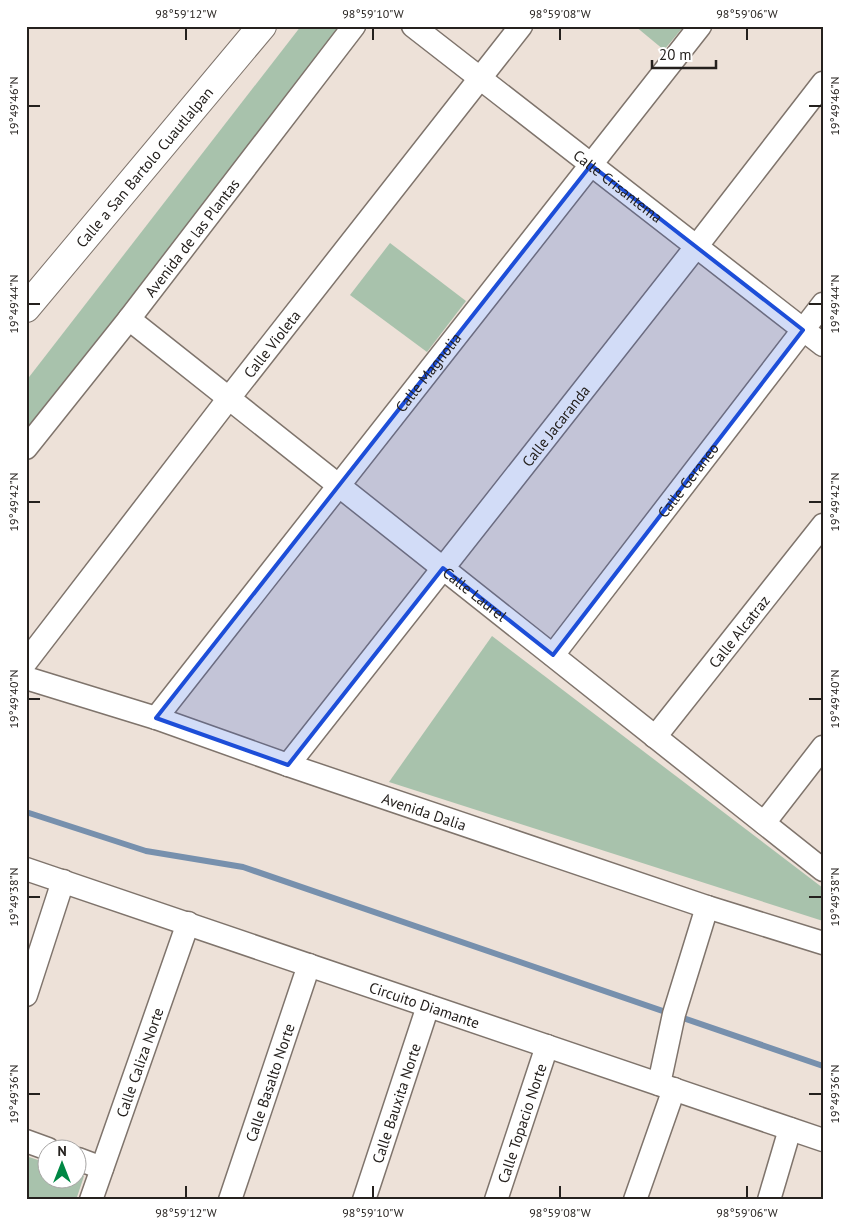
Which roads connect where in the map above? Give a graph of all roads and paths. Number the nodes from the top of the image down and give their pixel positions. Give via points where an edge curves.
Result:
1 (262, 26) edge
2 (354, 26) edge
3 (412, 26) edge
4 (521, 26) edge
5 (700, 26) edge
6 (479, 78) junction
7 (823, 83) edge
8 (591, 165) junction
9 (696, 247) junction
10 (823, 304) edge
11 (26, 308) edge
12 (129, 319) junction
13 (804, 330) junction
14 (823, 344) edge
15 (229, 398) junction
16 (26, 448) edge
17 (339, 486) junction
18 (823, 524) edge
19 (443, 568) junction
20 (553, 655) junction
21 (26, 662) edge
22 (26, 678) edge
23 (156, 718) junction
24 (655, 737) junction
25 (823, 747) edge
26 (288, 765) junction
27 (764, 823) junction
28 (26, 869) edge
29 (823, 870) edge
30 (63, 881) junction
31 (707, 908) junction
32 (188, 924) junction
33 (823, 943) edge
34 (309, 965) junction
35 (26, 995) edge
36 (428, 1006) junction
37 (547, 1046) junction
38 (667, 1087) junction
39 (790, 1129) junction
40 (823, 1140) edge
41 (26, 1141) edge
42 (38, 1145) edge
43 (88, 1163) edge
44 (102, 1168) junction
45 (91, 1200) edge
46 (230, 1200) edge
47 (364, 1200) edge
48 (496, 1200) edge
49 (635, 1200) edge
50 (769, 1200) edge

1 - 11 main road, Calle a San Bartolo Cuautlalpan
2 - 12 street, Avenida de las Plantas
3 - 6 street, Calle Crisantema
4 - 6 street, Calle Violeta
5 - 8 street, Calle Magnolia
6 - 8 street, Calle Crisantema
6 - 15 street, Calle Violeta
7 - 9 street, Calle Jacaranda
8 - 9 street, Calle Crisantema
8 - 17 street, Calle Magnolia
9 - 13 street, Calle Crisantema
9 - 19 street, Calle Jacaranda
10 - 13 street, Calle Geraneo
12 - 15 street, Calle Laurel
12 - 16 street, Avenida de las Plantas
13 - 14 street, Calle Crisantema
13 - 20 street, Calle Geraneo
15 - 17 street, Calle Laurel
15 - 21 street, Calle Violeta
17 - 19 street, Calle Laurel
17 - 23 street, Calle Magnolia
18 - 24 street, Calle Alcatraz
19 - 20 street, Calle Laurel
19 - 26 street, Calle Jacaranda
20 - 24 street, Calle Laurel
22 - 23 street, Avenida Dalia
23 - 26 street, Avenida Dalia
24 - 27 street, Calle Laurel
25 - 27 street
26 - 31 street, Avenida Dalia
27 - 29 street, Calle Laurel
28 - 30 street, Circuito Diamante
30 - 32 street, Circuito Diamante
30 - 35 street
31 - 33 street, Avenida Dalia
31 - 38 street via 674,1014
32 - 34 street, Circuito Diamante
32 - 44 street, Calle Caliza Norte
34 - 36 street, Circuito Diamante
34 - 46 street, Calle Basalto Norte
36 - 37 street, Circuito Diamante
36 - 47 street, Calle Bauxita Norte
37 - 38 street, Circuito Diamante
37 - 48 street, Calle Topacio Norte
38 - 39 street, Circuito Diamante
38 - 49 street
39 - 40 street, Circuito Diamante
39 - 50 street
41 - 42 street
43 - 44 street
44 - 45 street, Calle Caliza Norte

